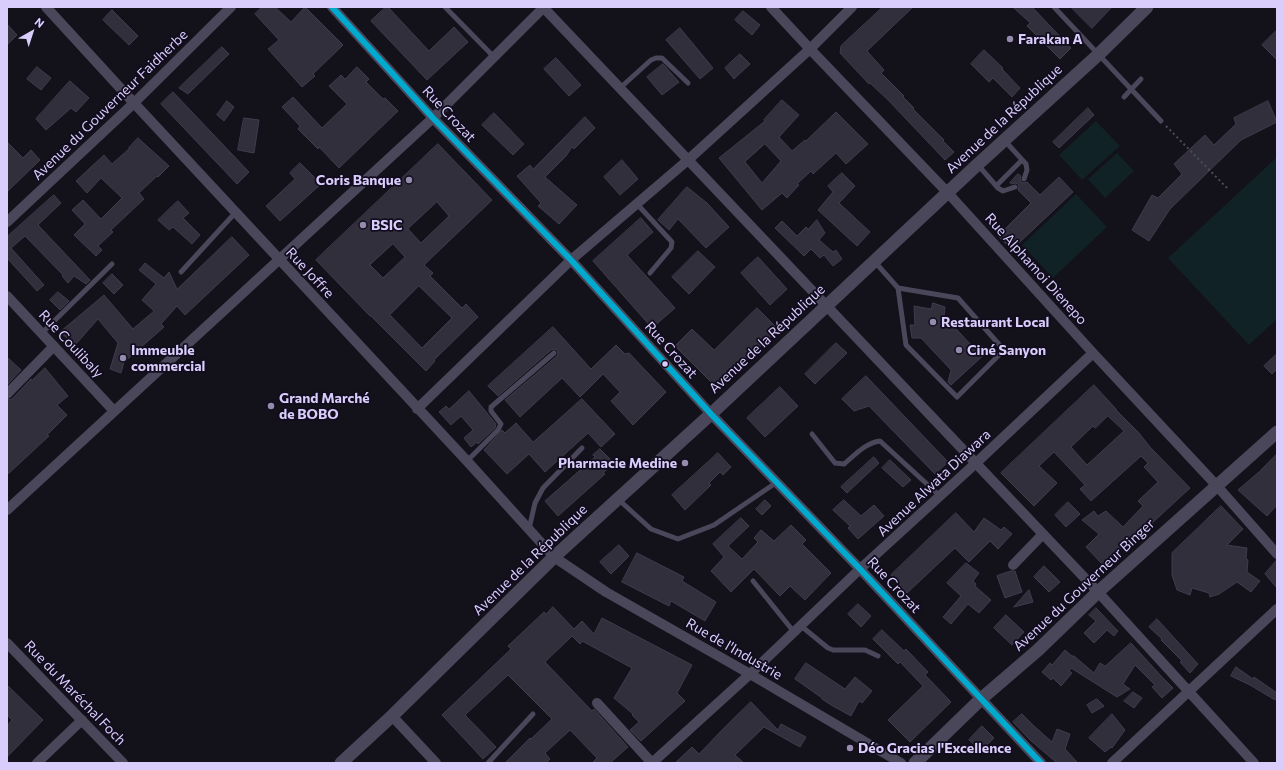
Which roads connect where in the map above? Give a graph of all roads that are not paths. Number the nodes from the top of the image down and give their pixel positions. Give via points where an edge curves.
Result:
1 (46, 7) edge
2 (231, 7) edge
3 (332, 7) edge
4 (444, 7) edge
5 (544, 7) edge
6 (771, 7) edge
7 (852, 7) edge
8 (1054, 7) edge
9 (1147, 7) edge
10 (810, 49) junction
11 (1098, 54) junction
12 (494, 57) junction
13 (1140, 79) dead end
14 (688, 83) dead end
15 (620, 88) junction
16 (1131, 89) junction
17 (1124, 97) dead end
18 (134, 103) junction
19 (434, 118) junction
20 (1161, 121) road end
21 (1004, 141) junction
22 (688, 160) junction
23 (1022, 160) junction
24 (977, 164) junction
25 (1024, 179) dead end
26 (996, 186) junction
27 (1015, 187) dead end
28 (948, 193) junction
29 (637, 204) junction
30 (235, 213) junction
31 (7, 222) edge
32 (279, 260) junction
33 (571, 260) junction
34 (874, 261) junction
35 (112, 264) dead end
36 (181, 272) dead end
37 (650, 273) dead end
38 (898, 288) junction
39 (7, 296) edge
40 (826, 305) junction
41 (42, 333) junction
42 (54, 346) junction
43 (554, 353) dead end
44 (1093, 353) junction
45 (7, 394) edge
46 (417, 409) junction
47 (114, 411) junction
48 (711, 414) junction
49 (1277, 432) edge
50 (812, 434) dead end
51 (582, 448) dead end
52 (467, 461) junction
53 (976, 463) junction
54 (777, 482) junction
55 (1217, 486) junction
56 (940, 496) junction
57 (618, 499) junction
58 (7, 510) edge
59 (529, 530) junction
60 (1043, 534) junction
61 (1277, 554) edge
62 (554, 557) junction
63 (1013, 565) dead end
64 (860, 569) junction
65 (754, 581) dead end
66 (1098, 592) junction
67 (1277, 609) edge
68 (797, 629) junction
69 (7, 643) edge
70 (878, 656) dead end
71 (750, 674) junction
72 (1189, 692) junction
73 (982, 699) junction
74 (597, 703) dead end
75 (533, 714) dead end
76 (392, 716) junction
77 (82, 720) junction
78 (37, 763) edge
79 (123, 763) edge
80 (341, 763) edge
81 (436, 763) edge
82 (488, 763) edge
83 (652, 763) edge
84 (900, 763) edge
85 (915, 763) edge
86 (1041, 763) edge
87 (1112, 763) edge
88 (1254, 763) edge

1 - 18 street, Rue Joffre
2 - 18 street, Avenue du Gouverneur Faidherbe
3 - 19 street, Rue Crozat
4 - 12 lane
5 - 12 street
5 - 15 street
6 - 10 street, Rue Alphamoi Dienepo
7 - 10 street
8 - 11 lane
9 - 11 street, Avenue de la République
10 - 22 street
10 - 28 street, Rue Alphamoi Dienepo
11 - 16 lane
11 - 21 street, Avenue de la République
12 - 19 street
13 - 16 lane
14 - 15 lane via 662,58 656,58
15 - 22 street
16 - 17 lane
16 - 20 lane
18 - 30 street, Rue Joffre
18 - 31 street, Avenue du Gouverneur Faidherbe
19 - 32 street
19 - 33 street, Rue Crozat
21 - 23 lane
21 - 24 street, Avenue de la République
22 - 29 street
22 - 40 street
23 - 25 lane via 1027,170
23 - 26 lane
24 - 26 lane
24 - 28 street, Avenue de la République
26 - 27 lane via 1003,191
28 - 34 street, Avenue de la République
28 - 44 street, Rue Alphamoi Dienepo
29 - 33 street
29 - 37 lane via 672,242 671,248
30 - 32 street, Rue Joffre
30 - 36 lane
32 - 46 street, Rue Joffre
32 - 47 street
33 - 46 street
33 - 48 street, Rue Crozat
34 - 38 lane
34 - 40 street, Avenue de la République
35 - 41 lane
38 - 38 lane via 958,298 1004,350 957,397 906,345
39 - 41 street, Rue Coulibaly
40 - 48 street, Avenue de la République
40 - 53 street
41 - 42 street, Rue Coulibaly
42 - 45 street
42 - 47 street, Rue Coulibaly
43 - 52 lane via 491,407 500,424 498,430
44 - 53 street, Avenue Alwata Diawara
44 - 55 street, Rue Alphamoi Dienepo
46 - 52 street, Rue Joffre
47 - 58 street
48 - 54 street, Rue Crozat
48 - 57 street, Avenue de la République
49 - 55 street, Avenue du Gouverneur Binger
50 - 56 lane via 835,463 844,464 865,446 880,441
51 - 59 lane via 543,488 535,503
52 - 59 street, Rue Joffre
53 - 56 street, Avenue Alwata Diawara
53 - 60 street
54 - 57 lane via 714,525 678,539 651,529
54 - 64 street, Rue Crozat
55 - 61 street, Rue Alphamoi Dienepo
55 - 66 street, Avenue du Gouverneur Binger
56 - 64 street, Avenue Alwata Diawara
57 - 62 street, Avenue de la République
59 - 62 street, Rue Joffre
60 - 63 street
60 - 66 street
62 - 71 street, Rue de l'Industrie via 606,592
62 - 76 street, Avenue de la République
64 - 68 street, Avenue Alwata Diawara
64 - 73 street, Rue Crozat
65 - 68 lane
66 - 72 street
66 - 73 street, Avenue du Gouverneur Binger
67 - 72 street
68 - 70 lane via 833,650 864,650
68 - 71 street, Avenue Alwata Diawara
69 - 77 street, Rue du Maréchal Foch
71 - 83 street, Avenue Alwata Diawara
71 - 84 street, Rue de l'Industrie
72 - 87 street
72 - 88 street
73 - 85 street, Avenue du Gouverneur Binger
73 - 86 street, Rue Crozat
74 - 83 street
75 - 82 lane
76 - 80 street, Avenue de la République
76 - 81 street
77 - 78 street
77 - 79 street, Rue du Maréchal Foch

